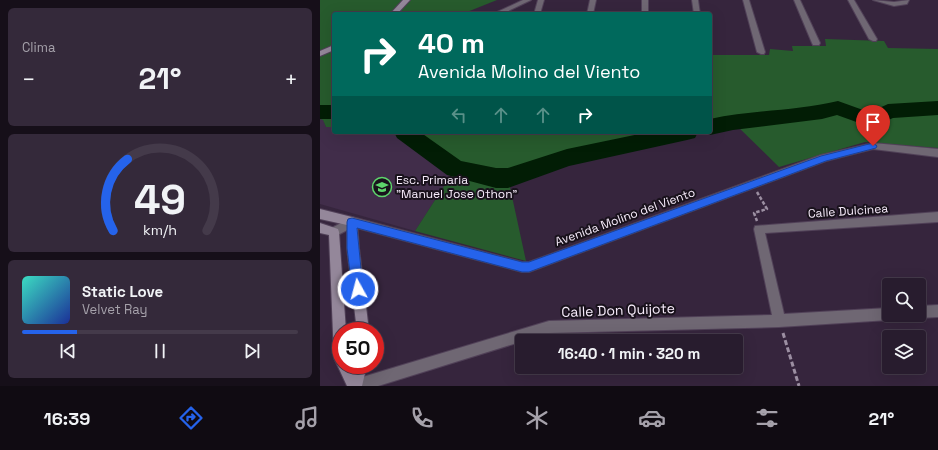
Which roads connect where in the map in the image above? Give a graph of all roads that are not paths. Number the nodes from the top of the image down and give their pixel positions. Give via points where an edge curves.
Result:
1 (407, 0) edge
2 (528, 0) edge
3 (541, 0) edge
4 (593, 0) edge
5 (645, 0) edge
6 (695, 0) edge
7 (746, 0) edge
8 (797, 0) edge
9 (851, 0) edge
10 (876, 0) edge
11 (906, 0) edge
12 (395, 12) edge
13 (501, 12) edge
14 (538, 12) edge
15 (590, 12) edge
16 (645, 12) edge
17 (698, 12) edge
18 (873, 38) dead end
19 (816, 43) dead end
20 (332, 49) edge
21 (761, 52) dead end
22 (320, 54) edge
23 (938, 152) edge
24 (320, 214) edge
25 (938, 217) edge
26 (352, 222) junction
27 (320, 228) edge
28 (334, 232) junction
29 (938, 310) edge
30 (926, 311) edge
31 (882, 314) edge
32 (779, 321) junction
33 (339, 322) edge
34 (362, 322) edge
35 (349, 374) edge
36 (358, 374) edge
37 (355, 386) edge

1 - 12 main road
2 - 13 street
3 - 14 street
4 - 15 street
5 - 16 street
6 - 17 street
7 - 21 street
8 - 19 street
9 - 18 street
10 - 11 street via 900,4
20 - 22 main road
23 - 26 street, Avenida Molino del Viento via 873,146 824,158 529,267
24 - 26 main road, Avenida Molino del Viento
25 - 32 street, Calle Dulcinea via 759,229
26 - 28 street
26 - 34 main road via 352,248
27 - 28 main road
28 - 33 main road
29 - 30 street
31 - 32 street, Calle Don Quijote
32 - 37 street, Calle Don Quijote via 549,327
35 - 37 main road
36 - 37 main road

